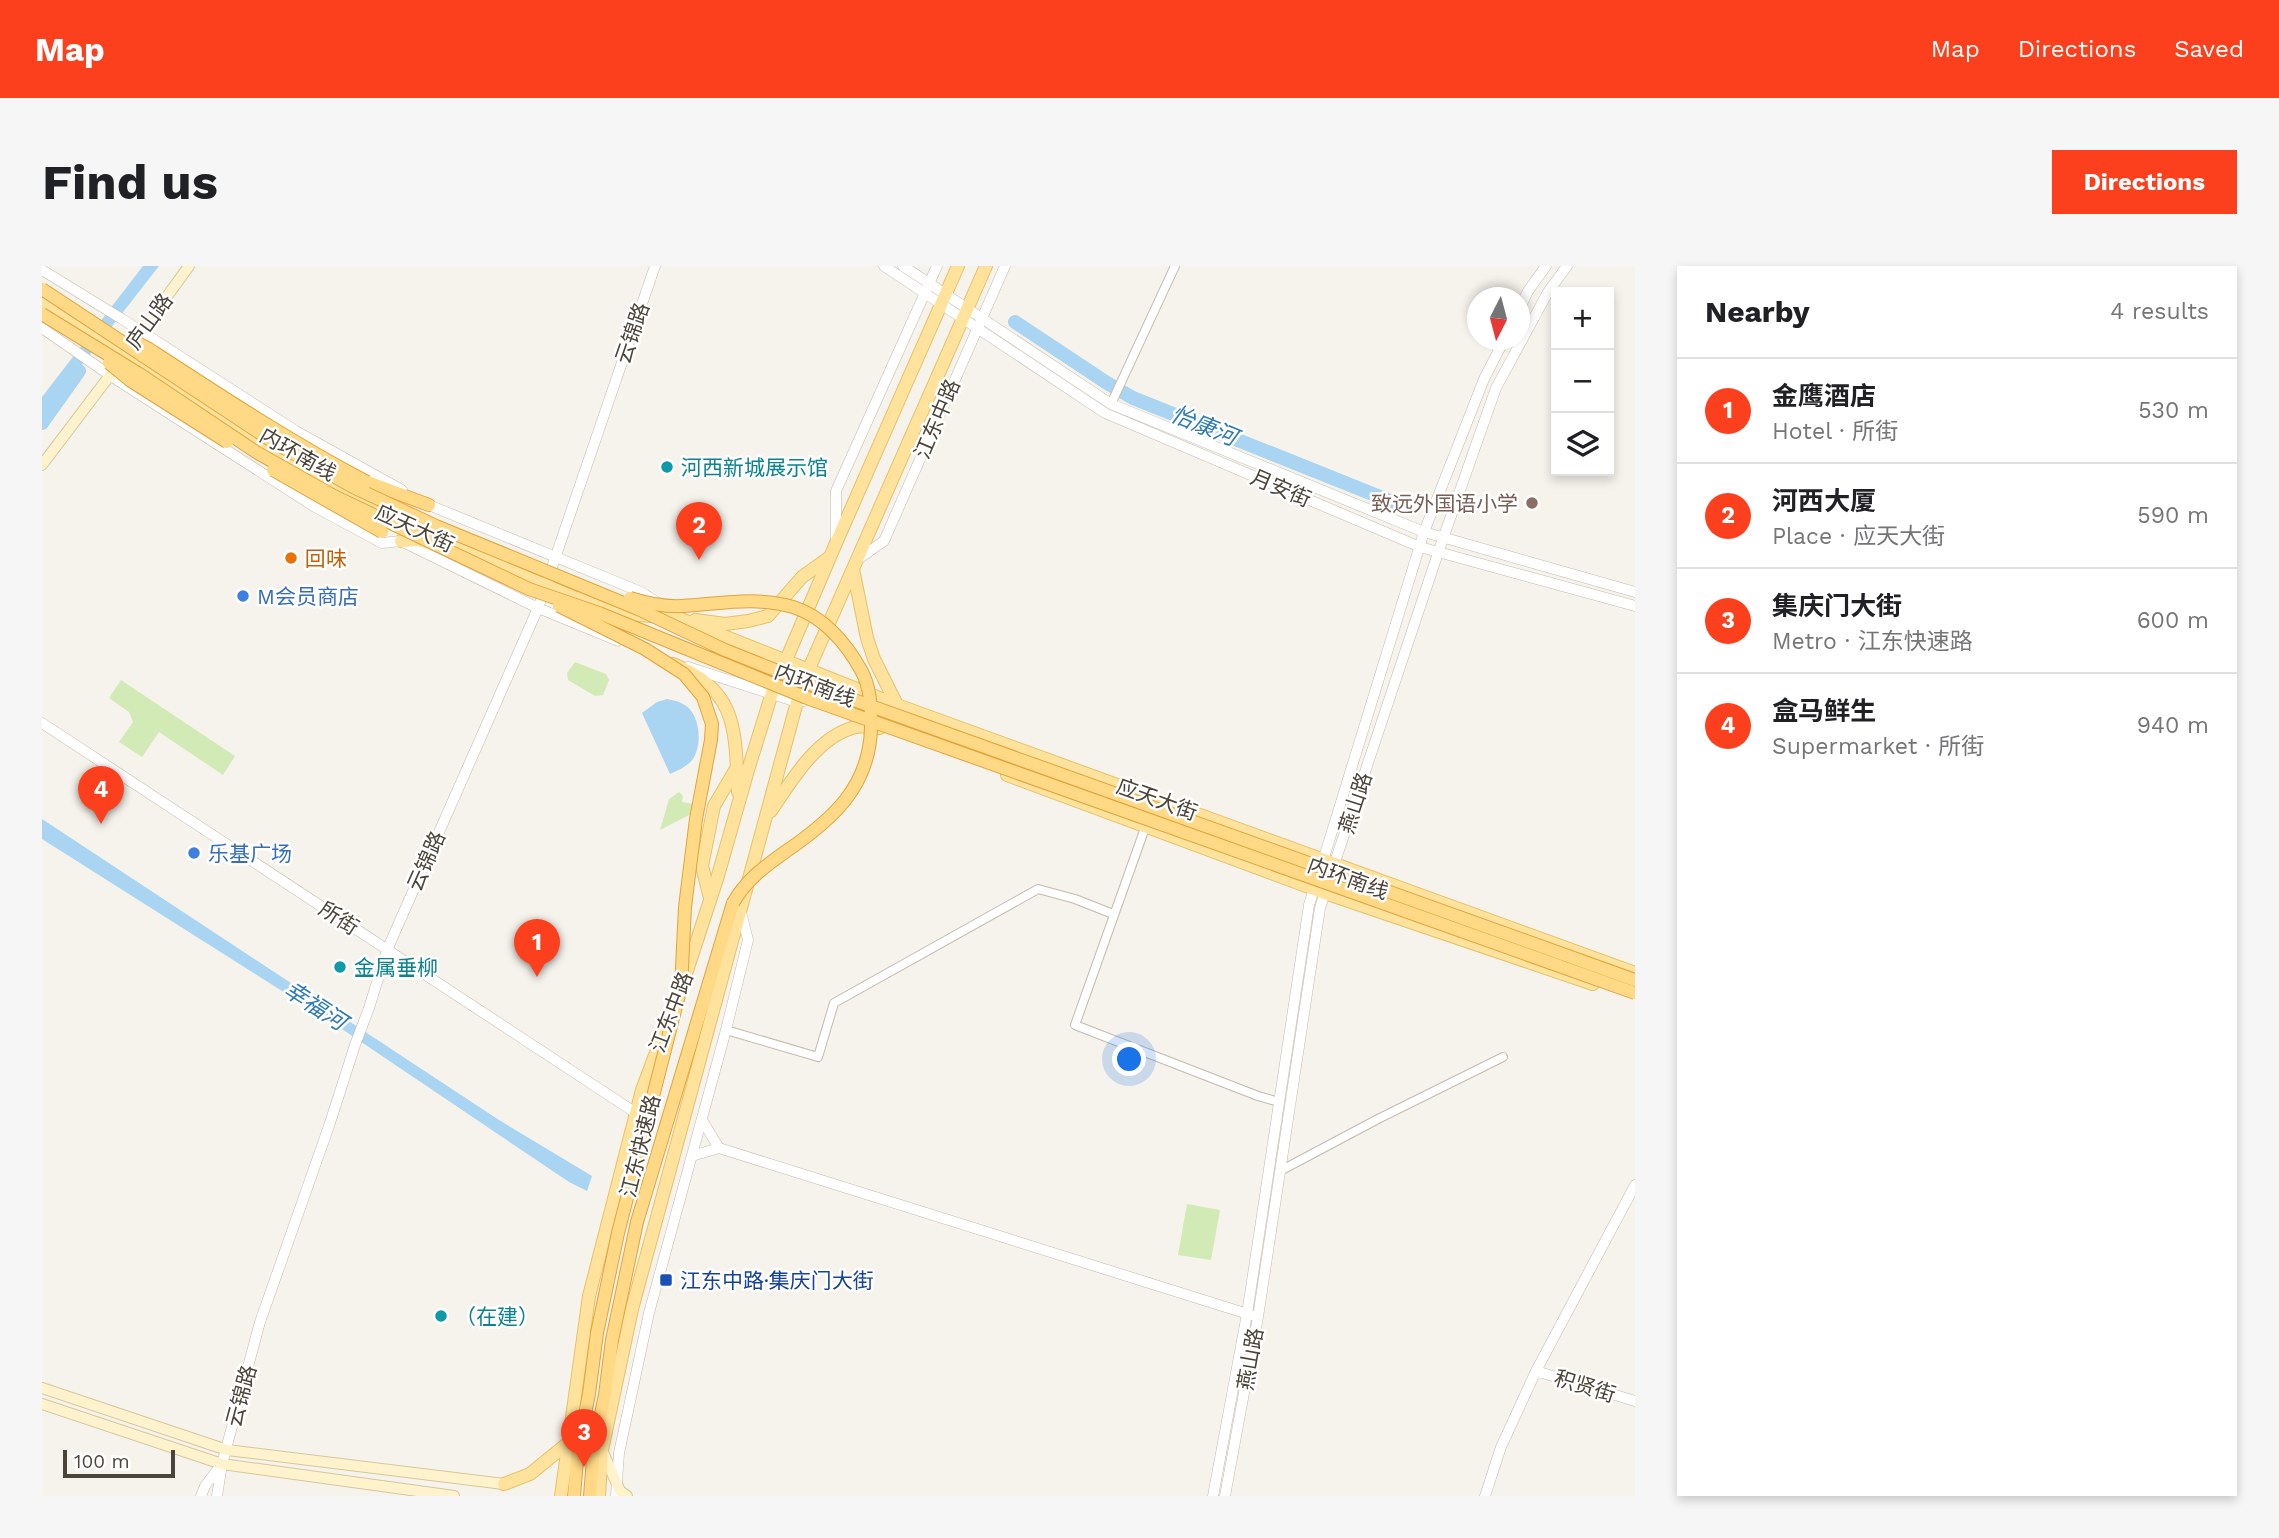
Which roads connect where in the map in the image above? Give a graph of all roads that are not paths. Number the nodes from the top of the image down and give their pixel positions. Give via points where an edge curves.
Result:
1 (189, 266) edge
2 (655, 266) edge
3 (884, 266) edge
4 (903, 266) edge
5 (937, 266) edge
6 (958, 266) edge
7 (986, 266) edge
8 (1005, 266) edge
9 (1175, 266) edge
10 (1546, 266) edge
11 (1567, 266) edge
12 (42, 270) edge
13 (927, 288) junction
14 (1530, 288) edge
15 (42, 289) edge
16 (42, 297) edge
17 (945, 299) junction
18 (42, 304) edge
19 (75, 310) junction
20 (42, 314) edge
21 (965, 314) junction
22 (979, 323) junction
23 (61, 327) junction
24 (42, 328) edge
25 (141, 331) junction
26 (1499, 350) edge
27 (124, 355) junction
28 (111, 376) junction
29 (1111, 404) junction
30 (42, 465) edge
31 (429, 505) junction
32 (416, 529) junction
33 (1424, 532) junction
34 (1443, 539) junction
35 (401, 541) junction
36 (836, 543) junction
37 (1420, 547) junction
38 (1438, 553) junction
39 (830, 556) junction
40 (557, 557) junction
41 (855, 565) junction
42 (562, 578) junction
43 (547, 583) junction
44 (529, 589) junction
45 (1635, 592) edge
46 (1635, 606) edge
47 (538, 608) junction
48 (681, 619) junction
49 (647, 653) junction
50 (785, 662) junction
51 (808, 671) junction
52 (778, 680) junction
53 (801, 689) junction
54 (772, 693) junction
55 (816, 698) junction
56 (797, 702) junction
57 (897, 705) junction
58 (42, 723) edge
59 (883, 728) junction
60 (737, 767) junction
61 (738, 804) junction
62 (765, 820) junction
63 (1145, 828) junction
64 (1329, 861) junction
65 (1320, 891) junction
66 (710, 901) junction
67 (737, 907) junction
68 (1113, 914) junction
69 (387, 950) junction
70 (1635, 973) edge
71 (1635, 980) edge
72 (1635, 996) edge
73 (726, 1030) junction
74 (1503, 1057) dead end
75 (1279, 1102) junction
76 (636, 1113) junction
77 (702, 1120) junction
78 (719, 1148) junction
79 (692, 1156) junction
80 (1280, 1171) junction
81 (1635, 1185) edge
82 (1247, 1314) junction
83 (1258, 1317) junction
84 (1536, 1371) junction
85 (42, 1388) edge
86 (1635, 1401) edge
87 (42, 1404) edge
88 (568, 1443) junction
89 (227, 1450) junction
90 (602, 1450) junction
91 (222, 1464) junction
92 (617, 1482) junction
93 (504, 1485) joint
94 (201, 1496) edge
95 (217, 1496) edge
96 (454, 1496) edge
97 (561, 1496) edge
98 (574, 1496) edge
99 (590, 1496) edge
100 (599, 1496) edge
101 (615, 1496) edge
102 (627, 1496) edge
103 (1213, 1496) edge
104 (1225, 1496) edge
105 (1485, 1496) edge

1 - 25 main road, 庐山路
2 - 40 street, 云锦路
3 - 13 street
4 - 13 street
5 - 13 street, 江东中路
6 - 17 main road, 江东中路
7 - 21 main road, 江东中路
8 - 22 street, 江东中路
9 - 29 street
10 - 14 street
11 - 34 street, 燕山路 via 1496,388
12 - 25 street, 应天大街
13 - 17 street, 月安街
13 - 36 street, 江东中路 via 836,491
15 - 19 highway, 内环南线, bridge
16 - 27 main road, 应天大街
17 - 21 street, 月安街
17 - 36 main road, 江东中路
18 - 27 main road, 应天大街
19 - 31 highway, bridge via 149,349 308,451 368,482
19 - 42 highway, 内环南线, bridge via 275,443 353,487
20 - 23 highway, 内环南线, bridge
21 - 22 street, 月安街
21 - 41 main road, 江东中路
22 - 29 street
22 - 37 street, 月安街 via 1105,412
22 - 41 street, 江东中路 via 884,541
23 - 32 highway, bridge via 131,381 304,490 382,531
23 - 44 highway, 内环南线, bridge via 256,452 334,496
24 - 28 street, 应天大街
25 - 27 main road, 庐山路
25 - 31 street, 应天大街 via 296,431
26 - 33 street, 燕山路
27 - 28 main road, 庐山路
27 - 32 main road, 应天大街 via 270,453
27 - 43 main road, 应天大街 via 272,450 348,492
28 - 30 main road, 庐山路
28 - 35 street, 应天大街 via 315,507 382,543
29 - 33 street
31 - 40 street, 应天大街
32 - 43 main road, 应天大街
33 - 34 street
33 - 37 street, 燕山路
34 - 38 street, 燕山路
34 - 45 street
35 - 43 main road via 418,540
35 - 47 street, 应天大街
36 - 39 main road, 江东中路
37 - 38 street, 月安街
37 - 64 street, 燕山路
38 - 46 street, 月安街
38 - 64 street, 燕山路
39 - 48 main road via 802,577 768,616 726,624
39 - 50 main road, 江东中路
40 - 43 street, 云锦路
40 - 48 street, 应天大街 via 641,592
41 - 51 main road, 江东中路
41 - 57 main road via 867,638
42 - 67 highway, bridge via 643,602 679,606 773,602 821,621 852,653 871,698 870,746 860,779 834,813 762,867 742,888
42 - 71 highway, 内环南线, bridge via 815,687
43 - 47 street, 云锦路
43 - 48 main road, 应天大街 via 630,614
43 - 52 main road, 应天大街
44 - 72 highway, 内环南线, bridge via 807,698
44 - 98 highway, 江东快速路, bridge via 684,674 703,697 712,724 685,907 681,988 618,1233 597,1333
47 - 49 street, 应天大街
47 - 69 street, 云锦路
48 - 50 main road, 应天大街
49 - 54 street, 应天大街
49 - 60 main road via 694,672 715,690 728,709
50 - 51 main road, 应天大街
50 - 52 main road, 江东中路
51 - 53 main road, 江东中路
51 - 57 main road, 应天大街
52 - 53 main road, 应天大街
52 - 54 main road, 江东中路
53 - 55 main road, 应天大街
53 - 56 main road, 江东中路
54 - 56 street, 应天大街
54 - 61 main road, 江东中路
55 - 56 street
55 - 59 main road, 应天大街
56 - 62 main road, 江东中路
57 - 64 main road, 应天大街
58 - 69 street, 所街
59 - 62 main road via 854,727 818,750
59 - 63 main road, 应天大街
60 - 61 main road
60 - 66 main road via 714,806 702,866
61 - 66 main road, 江东中路
62 - 67 main road, 江东中路
63 - 65 main road, 应天大街
63 - 68 street
64 - 65 street, 燕山路
64 - 70 main road, 应天大街
65 - 72 main road, 应天大街
65 - 75 street, 燕山路 via 1309,905
65 - 80 street, 燕山路
66 - 76 main road, 江东中路
67 - 73 street, 江东中路 via 748,940
67 - 90 main road, 江东中路 via 632,1309
67 - 99 highway, 江东快速路 via 637,1222 612,1340
68 - 73 street via 1038,889 834,1003 818,1057
68 - 75 street via 1075,1025
69 - 76 street, 所街
69 - 89 street, 云锦路 via 260,1322
73 - 77 street, 江东中路
74 - 80 street
75 - 82 street, 燕山路
76 - 88 main road, 江东中路 via 589,1296
77 - 78 street
77 - 79 street, 江东中路
78 - 79 street
78 - 82 street
79 - 92 street, 江东中路 via 649,1313
80 - 83 street, 燕山路
81 - 84 street
82 - 83 street
82 - 103 street, 燕山路
83 - 104 street, 燕山路
84 - 86 street, 积贤街
84 - 105 street via 1501,1447
85 - 89 main road
87 - 91 main road
88 - 93 main road via 530,1474
88 - 97 main road, 江东中路
89 - 91 street, 云锦路
89 - 93 main road
90 - 92 main road
90 - 100 main road, 江东中路
91 - 94 street, 云锦路
91 - 95 street, 云锦路
91 - 96 main road
92 - 101 street, 江东中路
92 - 102 main road

